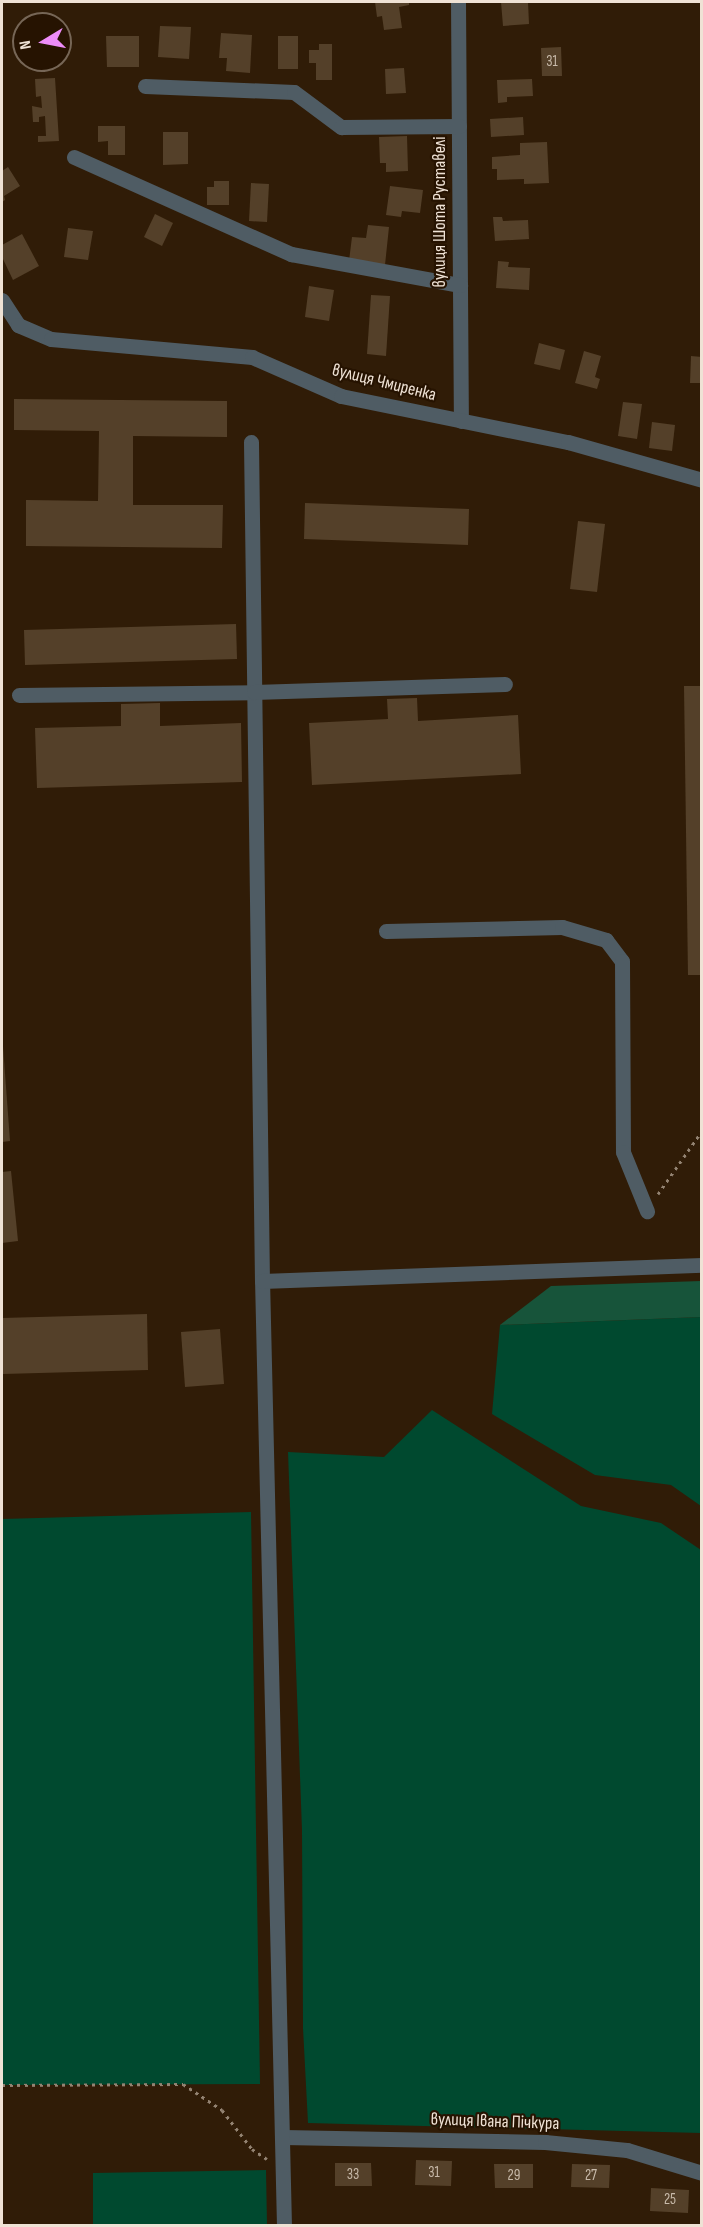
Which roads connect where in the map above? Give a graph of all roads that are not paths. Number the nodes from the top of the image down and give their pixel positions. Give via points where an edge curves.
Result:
1 (458, 2) edge
2 (145, 86) dead end
3 (459, 126) junction
4 (74, 157) dead end
5 (460, 285) junction
6 (2, 300) edge
7 (460, 421) junction
8 (251, 442) dead end
9 (702, 480) edge
10 (504, 684) dead end
11 (254, 692) junction
12 (19, 695) dead end
13 (386, 932) dead end
14 (647, 1211) road end
15 (702, 1265) edge
16 (262, 1281) junction
17 (283, 2137) junction
18 (702, 2173) edge
19 (284, 2226) edge

1 - 3 street, вулиця Шота Руставелі
2 - 3 street via 294,92 341,127
3 - 5 street, вулиця Шота Руставелі
4 - 5 street via 291,254
5 - 7 street, вулиця Шота Руставелі
6 - 7 street, вулиця Чмиренка via 18,325 51,339 252,357 340,396
7 - 9 street, вулиця Чмиренка via 568,442
8 - 11 street
10 - 11 street
11 - 12 street
11 - 16 street
13 - 14 street via 562,927 606,940 622,961 623,1152
15 - 16 street
16 - 17 street
17 - 18 street, вулиця Івана Пічкура via 545,2142 627,2150
17 - 19 street

